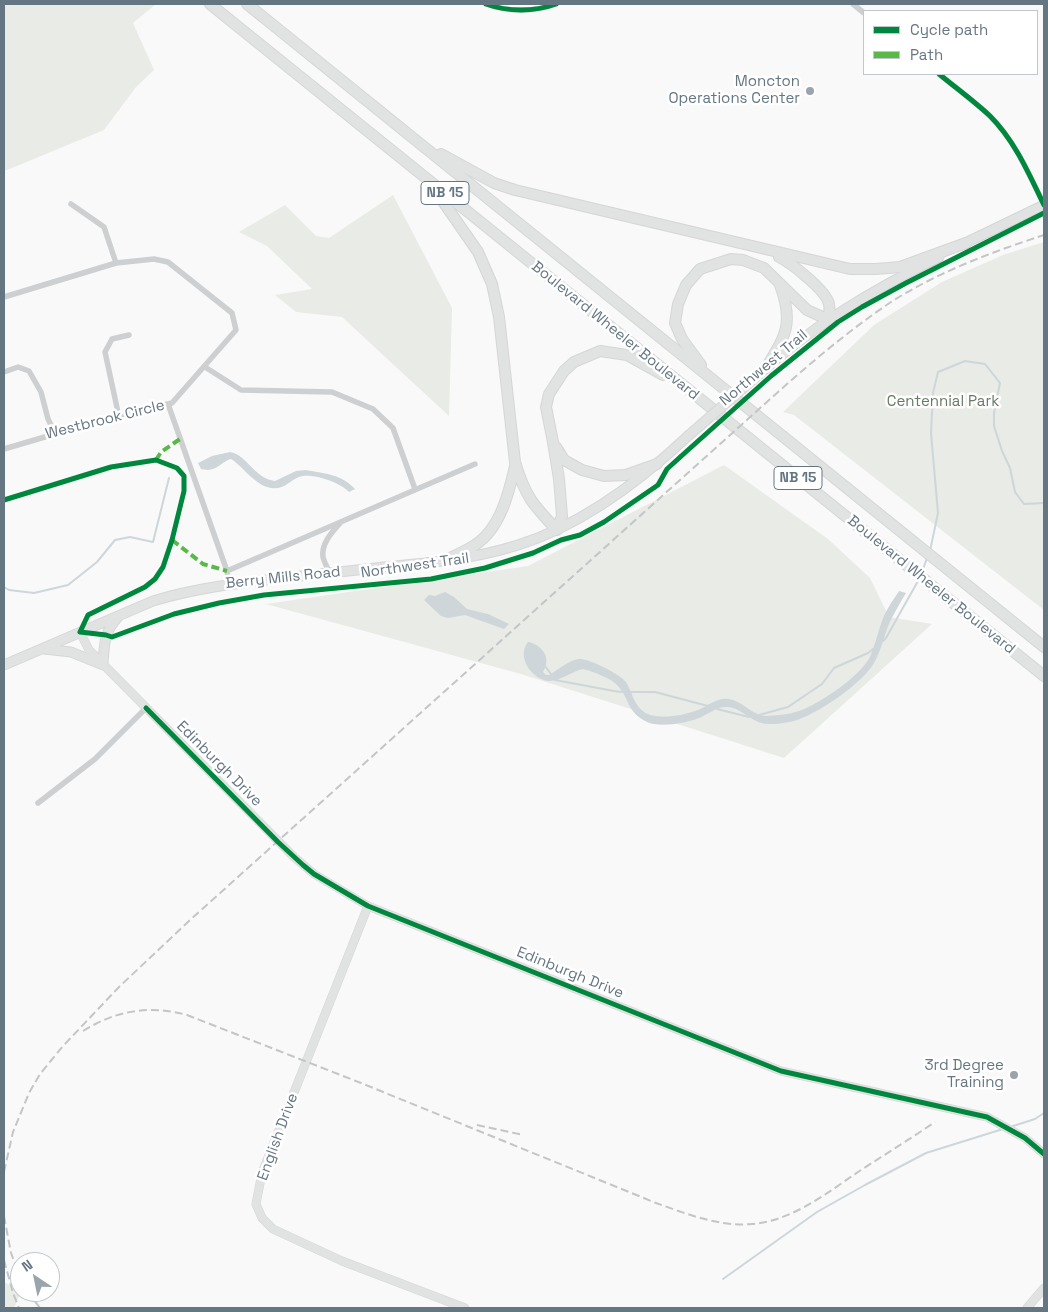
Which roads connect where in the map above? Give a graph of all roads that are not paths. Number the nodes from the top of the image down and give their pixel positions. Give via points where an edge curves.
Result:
1 (210, 4) edge
2 (248, 4) edge
3 (486, 4) edge
4 (556, 4) edge
5 (853, 4) edge
6 (863, 12) edge
7 (940, 75) edge
8 (341, 110) junction
9 (418, 141) junction
10 (71, 204) dead end
11 (1044, 205) edge
12 (966, 243) junction
13 (767, 250) junction
14 (116, 263) junction
15 (779, 282) junction
16 (4, 297) edge
17 (828, 320) junction
18 (129, 335) dead end
19 (205, 367) junction
20 (766, 368) junction
21 (4, 372) edge
22 (711, 378) junction
23 (680, 383) junction
24 (168, 404) junction
25 (119, 417) junction
26 (55, 434) junction
27 (553, 442) junction
28 (4, 449) edge
29 (515, 462) junction
30 (475, 464) dead end
31 (657, 464) junction
32 (415, 489) junction
33 (344, 519) junction
34 (557, 530) junction
35 (444, 561) junction
36 (227, 571) junction
37 (330, 573) junction
38 (229, 584) junction
39 (121, 614) junction
40 (80, 632) junction
41 (1044, 646) edge
42 (42, 649) junction
43 (4, 665) edge
44 (104, 665) junction
45 (1044, 676) edge
46 (146, 708) junction
47 (38, 803) dead end
48 (368, 906) junction
49 (1044, 1154) edge
50 (1044, 1288) edge
51 (465, 1308) edge
52 (1027, 1308) edge

1 - 8 highway, Boulevard Wheeler Boulevard / NB 15
2 - 9 highway, Boulevard Wheeler Boulevard / NB 15
3 - 4 street via 522,10
5 - 6 street
7 - 11 street via 990,116 1024,162
8 - 23 highway, Boulevard Wheeler Boulevard / NB 15
8 - 29 highway via 437,193 478,252 492,284 499,317
9 - 13 highway via 494,183 515,190
9 - 22 highway, Boulevard Wheeler Boulevard / NB 15
10 - 14 street via 104,228
11 - 12 main road, Berry Mills Road
12 - 13 highway via 900,267 876,270 850,269
12 - 17 main road, Berry Mills Road via 868,294
13 - 17 highway via 792,264 818,288 829,302
14 - 16 street, Westbrook Circle
14 - 19 street, Westbrook Circle via 154,258 168,262 232,313 236,330
15 - 17 highway via 807,310
15 - 20 highway via 788,315 786,332
15 - 22 highway via 764,268 731,259 700,269 686,285 675,323 682,339
17 - 20 main road, Berry Mills Road
18 - 25 street via 112,339 105,352
19 - 24 street, Westbrook Circle
19 - 32 street via 241,390 332,392 374,409 393,428
20 - 31 main road, Berry Mills Road, bridge
21 - 26 street via 18,366 30,371
22 - 41 highway, Boulevard Wheeler Boulevard / NB 15
23 - 27 highway via 627,355 600,351 574,362 549,394 546,407
23 - 45 highway, Boulevard Wheeler Boulevard / NB 15
24 - 25 street, Westbrook Circle
24 - 36 street
25 - 26 street, Westbrook Circle
26 - 28 street, Westbrook Circle
27 - 31 highway via 564,460 582,470 604,476 626,475
27 - 34 highway via 562,516
29 - 34 highway via 528,498
29 - 35 highway via 504,508 491,529 477,544
30 - 32 street
31 - 34 main road, Berry Mills Road via 639,480
32 - 33 street
33 - 36 street
33 - 37 street via 325,544 323,557
34 - 35 main road, Berry Mills Road via 489,553
35 - 37 main road, Berry Mills Road
36 - 38 street
37 - 38 main road, Berry Mills Road
38 - 39 main road, Berry Mills Road via 172,595
39 - 40 main road, Berry Mills Road
39 - 44 main road via 106,635
40 - 42 main road, Berry Mills Road
40 - 44 street, Edinburgh Drive via 89,650
42 - 43 main road, Berry Mills Road
42 - 44 main road via 71,652
44 - 46 street, Edinburgh Drive
46 - 47 street via 95,760
46 - 48 street, Edinburgh Drive via 294,857 314,874
48 - 49 street, Edinburgh Drive via 781,1071 988,1117 1026,1138
48 - 51 street, English Drive via 266,1164 256,1204 262,1218 273,1228 342,1261
50 - 52 street

